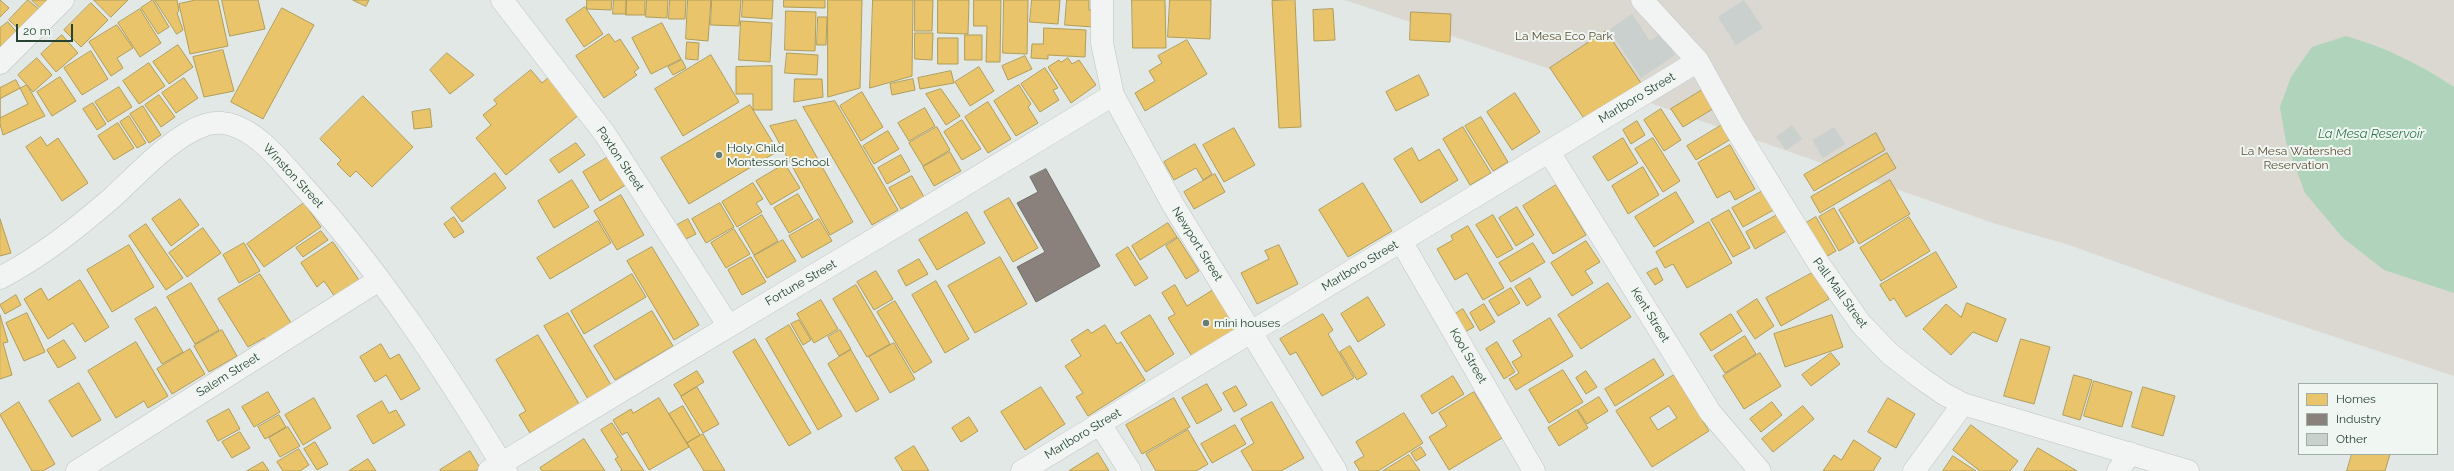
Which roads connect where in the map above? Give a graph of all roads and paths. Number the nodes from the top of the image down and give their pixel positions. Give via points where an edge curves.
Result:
1 (63, 0) edge
2 (502, 0) edge
3 (1102, 0) edge
4 (1642, 0) edge
5 (1698, 61) junction
6 (0, 63) edge
7 (1113, 95) junction
8 (1549, 152) junction
9 (1401, 241) junction
10 (0, 278) edge
11 (379, 280) junction
12 (728, 325) junction
13 (1251, 332) junction
14 (1963, 404) junction
15 (1100, 424) junction
16 (2130, 453) junction
17 (499, 468) edge
18 (77, 471) edge
19 (1022, 471) edge
20 (1130, 471) edge
21 (1336, 471) edge
22 (1534, 471) edge
23 (1760, 471) edge
24 (1914, 471) edge
25 (2118, 471) edge
26 (2188, 471) edge

1 - 6 street
2 - 12 street, Paxton Street via 605,134
3 - 7 street, Newport Street via 1102,44
4 - 5 street, Pall Mall Street
5 - 8 street, Marlboro Street
5 - 14 street, Pall Mall Street via 1734,126 1819,264 1861,324 1890,354 1944,394
7 - 12 street, Fortune Street via 869,244
7 - 13 street, Newport Street via 1172,203
8 - 9 street, Marlboro Street
8 - 23 street, Kent Street via 1710,412
9 - 13 street, Marlboro Street
9 - 22 street, Kool Street
10 - 11 street, Winston Street via 32,261 75,230 185,135 205,125 223,122 240,128 261,142 334,220
11 - 17 street, Winston Street via 421,337
11 - 18 street, Salem Street
12 - 17 street, Fortune Street
13 - 15 street, Marlboro Street
13 - 21 street, Newport Street
14 - 16 street, Pall Mall Street
14 - 24 street
15 - 19 street, Marlboro Street
15 - 20 street
16 - 25 street
16 - 26 street, Pall Mall Street

